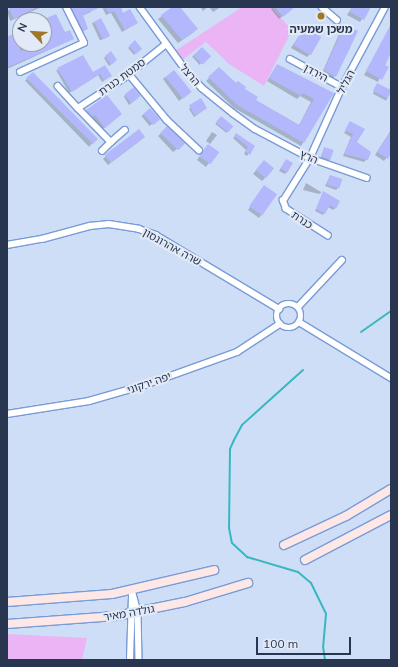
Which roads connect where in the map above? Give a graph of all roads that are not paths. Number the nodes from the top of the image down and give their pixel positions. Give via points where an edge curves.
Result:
1 (66, 7) edge
2 (140, 7) edge
3 (322, 7) edge
4 (385, 7) edge
5 (337, 20) dead end
6 (165, 45) junction
7 (290, 59) dead end
8 (20, 72) dead end
9 (128, 74) junction
10 (58, 86) dead end
11 (342, 87) junction
12 (78, 108) junction
13 (255, 128) joint
14 (125, 130) dead end
15 (110, 142) junction
16 (199, 150) dead end
17 (102, 151) dead end
18 (310, 158) junction
19 (367, 178) dead end
20 (328, 236) dead end
21 (7, 245) edge
22 (342, 260) dead end
23 (298, 307) junction
24 (279, 309) junction
25 (299, 322) junction
26 (280, 324) junction
27 (391, 378) edge
28 (7, 414) edge
29 (391, 489) edge
30 (391, 515) edge
31 (284, 545) dead end
32 (305, 560) dead end
33 (214, 570) dead end
34 (248, 583) dead end
35 (132, 590) junction
36 (7, 602) edge
37 (134, 612) junction
38 (7, 624) edge
39 (130, 660) edge
40 (139, 660) edge

1 - 8 street via 84,43
2 - 6 street, הרצל
3 - 5 street
4 - 11 street, הגליל
6 - 9 street, סמטת כנרת
6 - 13 street, הרצל via 202,88
7 - 11 street, הירדן
9 - 12 street, סמטת כנרת
9 - 16 street via 167,120
10 - 12 street
11 - 18 street, הגליל
12 - 15 street
13 - 18 street, הרץ
14 - 15 street
15 - 17 street
18 - 19 street, הרץ
18 - 20 street, כנרת via 283,205
21 - 24 street, שרה אהרונסון via 90,226 109,224 139,229 156,235
22 - 23 street
23 - 24 street via 290,303
23 - 25 street via 301,316
24 - 26 street via 277,315
25 - 26 street via 288,328
25 - 27 street
26 - 28 street, יפה ירקוני via 237,352 145,385 77,404
29 - 31 main road via 346,516
30 - 32 main road
33 - 35 main road, גולדה מאיר
34 - 37 main road, גולדה מאיר via 192,600
35 - 36 main road, גולדה מאיר via 87,597
35 - 37 street
37 - 38 main road, גולדה מאיר via 82,620
37 - 39 street
37 - 40 street

